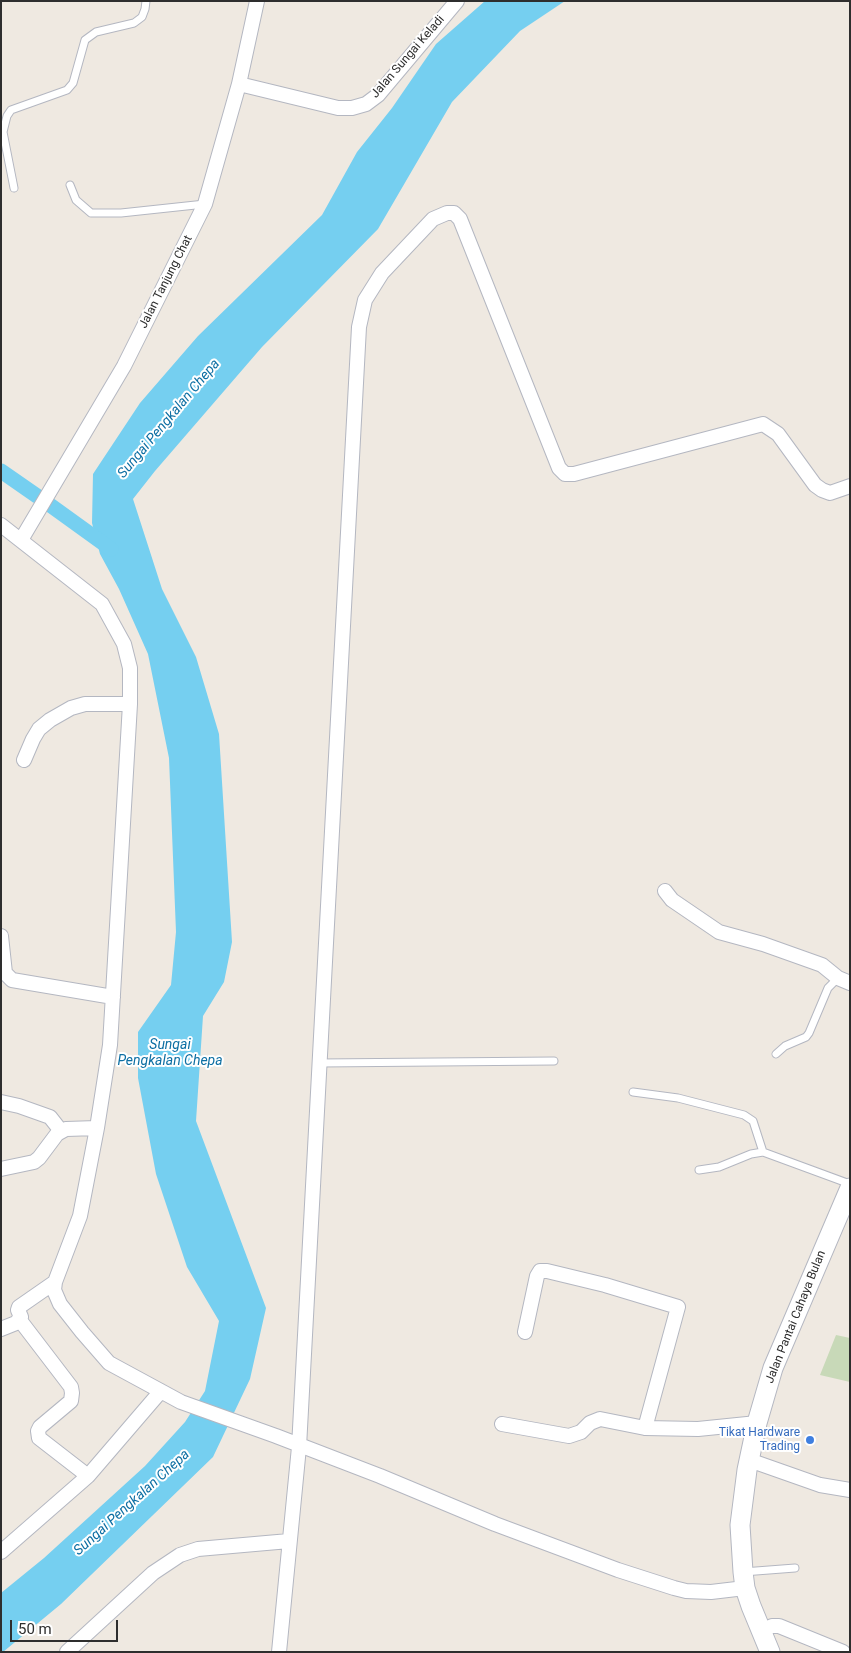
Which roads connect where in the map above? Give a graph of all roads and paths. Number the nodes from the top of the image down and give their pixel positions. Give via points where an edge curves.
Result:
1 (146, 1) edge
2 (257, 1) edge
3 (457, 1) edge
4 (239, 84) junction
5 (70, 186) dead end
6 (14, 188) dead end
7 (205, 204) junction
8 (850, 486) edge
9 (1, 525) edge
10 (20, 540) junction
11 (130, 704) junction
12 (24, 760) dead end
13 (665, 891) dead end
14 (1, 936) edge
15 (844, 981) edge
16 (113, 997) junction
17 (776, 1054) dead end
18 (554, 1061) dead end
19 (320, 1063) junction
20 (633, 1092) dead end
21 (1, 1102) edge
22 (97, 1128) junction
23 (61, 1131) junction
24 (763, 1152) junction
25 (1, 1169) edge
26 (699, 1170) dead end
27 (850, 1184) edge
28 (850, 1188) edge
29 (55, 1282) junction
30 (19, 1319) junction
31 (1, 1329) edge
32 (525, 1332) dead end
33 (161, 1391) junction
34 (757, 1423) junction
35 (502, 1424) dead end
36 (645, 1428) junction
37 (300, 1447) junction
38 (749, 1460) junction
39 (88, 1476) junction
40 (850, 1490) edge
41 (290, 1541) junction
42 (1, 1552) edge
43 (795, 1568) dead end
44 (744, 1580) junction
45 (761, 1631) junction
46 (71, 1650) edge
47 (280, 1652) edge
48 (770, 1652) edge
49 (843, 1652) edge

1 - 6 lane via 142,17 134,23 96,32 85,40 73,83 67,90 11,110 3,132
2 - 4 street, Jalan Tanjung Chat
3 - 4 street, Jalan Sungai Keladi via 378,95 366,104 338,108
4 - 7 street, Jalan Tanjung Chat
5 - 7 lane via 76,200 91,213
7 - 10 street, Jalan Tanjung Chat via 124,366
8 - 19 street via 830,492 822,490 778,434 763,424 565,474 559,468 460,219 454,213 433,219 382,273 365,300 359,327
9 - 10 street
10 - 11 street via 102,604 124,644 130,668
11 - 12 street via 85,704 71,708 39,729
11 - 16 street
13 - 15 street via 672,900 719,932 822,965
14 - 16 street via 5,973 12,980
15 - 17 lane via 828,988 806,1037 785,1046
16 - 22 street via 110,1045
18 - 19 lane
19 - 37 street
20 - 24 lane via 678,1098 744,1116 753,1121
21 - 23 street via 50,1117
22 - 23 street
22 - 29 street via 80,1216
23 - 25 street via 34,1162
24 - 26 lane via 719,1167
24 - 27 lane
28 - 34 main road, Jalan Pantai Cahaya Bulan via 774,1368
29 - 30 street via 19,1307
29 - 33 street via 54,1290 60,1304 109,1363
30 - 31 street
30 - 39 street via 71,1387 71,1401 40,1427 39,1438
32 - 36 street via 540,1271 678,1306
33 - 37 street via 181,1402
33 - 39 street
34 - 36 street via 698,1430
34 - 38 main road, Jalan Pantai Cahaya Bulan
35 - 36 street via 569,1436 600,1419
37 - 41 street
37 - 44 street via 495,1524 674,1588 711,1592
38 - 40 street via 820,1485
38 - 44 main road, Jalan Pantai Cahaya Bulan via 740,1525
39 - 42 street
41 - 46 street via 198,1550 180,1555 152,1573
41 - 47 street
43 - 44 lane
44 - 45 main road, Jalan Pantai Cahaya Bulan
45 - 48 main road, Jalan Pantai Cahaya Bulan
45 - 49 street via 779,1626

